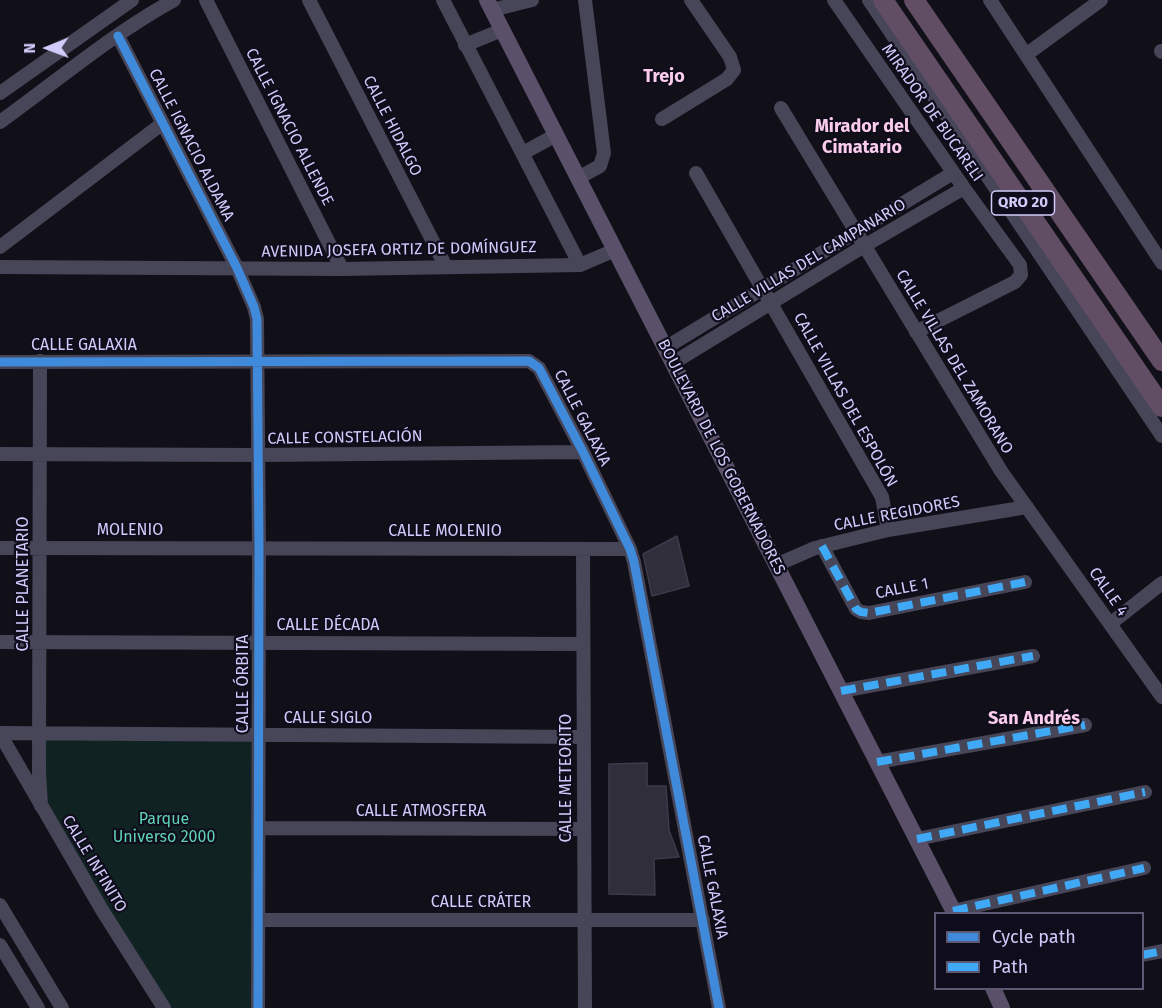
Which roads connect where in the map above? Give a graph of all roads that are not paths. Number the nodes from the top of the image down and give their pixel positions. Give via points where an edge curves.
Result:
1 (132, 0) edge
2 (174, 0) edge
3 (206, 0) edge
4 (309, 0) edge
5 (443, 0) edge
6 (532, 0) edge
7 (585, 0) edge
8 (691, 0) edge
9 (834, 0) edge
10 (869, 0) edge
11 (883, 0) edge
12 (914, 0) edge
13 (990, 0) edge
14 (1101, 0) edge
15 (490, 5) edge
16 (502, 30) junction
17 (905, 31) junction
18 (118, 36) junction
19 (465, 45) junction
20 (1027, 54) junction
21 (0, 93) edge
22 (781, 108) dead end
23 (663, 119) dead end
24 (951, 120) junction
25 (0, 122) edge
26 (163, 123) junction
27 (556, 135) junction
28 (523, 153) junction
29 (696, 173) dead end
30 (953, 173) junction
31 (578, 178) junction
32 (964, 188) junction
33 (855, 232) junction
34 (864, 246) junction
35 (0, 247) edge
36 (615, 250) junction
37 (1162, 263) edge
38 (580, 265) junction
39 (0, 267) edge
40 (446, 267) junction
41 (237, 268) junction
42 (342, 269) junction
43 (763, 289) junction
44 (771, 302) junction
45 (916, 332) junction
46 (669, 356) junction
47 (258, 360) junction
48 (40, 361) junction
49 (0, 362) edge
50 (1162, 362) edge
51 (1162, 407) edge
52 (1162, 436) edge
53 (583, 452) junction
54 (0, 454) edge
55 (40, 454) junction
56 (258, 455) junction
57 (1027, 507) junction
58 (888, 530) junction
59 (822, 546) junction
60 (0, 548) edge
61 (41, 548) junction
62 (259, 548) junction
63 (583, 549) junction
64 (630, 549) junction
65 (776, 565) junction
66 (1025, 582) dead end
67 (1162, 583) edge
68 (1110, 624) junction
69 (0, 642) edge
70 (39, 642) junction
71 (258, 642) junction
72 (583, 644) junction
73 (1033, 656) dead end
74 (841, 692) junction
75 (1162, 697) edge
76 (1085, 725) dead end
77 (0, 733) edge
78 (40, 733) junction
79 (259, 735) junction
80 (583, 737) junction
81 (877, 762) junction
82 (1145, 792) dead end
83 (41, 806) junction
84 (259, 828) junction
85 (583, 829) junction
86 (917, 839) junction
87 (1144, 868) dead end
88 (0, 905) edge
89 (954, 912) edge
90 (259, 920) junction
91 (585, 920) junction
92 (703, 920) junction
93 (1162, 951) edge
94 (2, 952) edge
95 (1144, 955) edge
96 (994, 990) edge
97 (38, 1008) edge
98 (62, 1008) edge
99 (164, 1008) edge
100 (258, 1008) edge
101 (585, 1008) edge
102 (719, 1008) edge
103 (1002, 1008) edge

1 - 21 street
2 - 18 street
3 - 42 street, CALLE IGNACIO ALLENDE
4 - 40 street, CALLE HIDALGO
5 - 19 street
6 - 15 street
7 - 31 street via 604,153 600,166
8 - 23 street via 730,57 734,70 727,79
9 - 30 street, MIRADOR DE BUCARELI
10 - 24 street
11 - 17 highway, QRO 20
12 - 50 highway, QRO 20
13 - 20 street
14 - 20 street
15 - 16 main road, BOULEVARD DE LOS GOBERNADORES
16 - 19 street
16 - 27 main road, BOULEVARD DE LOS GOBERNADORES
17 - 24 highway
17 - 51 highway, QRO 20
18 - 25 street
18 - 26 street, CALLE IGNACIO ALDAMA
19 - 28 street
20 - 37 street
22 - 33 street, CALLE VILLAS DEL ZAMORANO
24 - 52 street
26 - 35 street
26 - 41 street, CALLE IGNACIO ALDAMA
27 - 28 street
27 - 31 main road, BOULEVARD DE LOS GOBERNADORES
28 - 38 street
29 - 43 street, CALLE VILLAS DEL ESPOLÓN
30 - 32 street, MIRADOR DE BUCARELI
30 - 33 street, CALLE VILLAS DEL CAMPANARIO
31 - 36 main road, BOULEVARD DE LOS GOBERNADORES
32 - 34 street, CALLE VILLAS DEL CAMPANARIO
32 - 45 street, MIRADOR DE BUCARELI via 1020,265 1021,275 1015,282
33 - 34 street, CALLE VILLAS DEL ZAMORANO
33 - 43 street, CALLE VILLAS DEL CAMPANARIO
34 - 44 street, CALLE VILLAS DEL CAMPANARIO
34 - 45 street, CALLE VILLAS DEL ZAMORANO
36 - 38 street, AVENIDA JOSEFA ORTIZ DE DOMÍNGUEZ
36 - 46 main road, BOULEVARD DE LOS GOBERNADORES
38 - 40 street, AVENIDA JOSEFA ORTIZ DE DOMÍNGUEZ
39 - 41 street, AVENIDA JOSEFA ORTIZ DE DOMÍNGUEZ
40 - 42 street, AVENIDA JOSEFA ORTIZ DE DOMÍNGUEZ
41 - 42 street, AVENIDA JOSEFA ORTIZ DE DOMÍNGUEZ
41 - 47 street, CALLE IGNACIO ALDAMA via 256,313
43 - 44 street, CALLE VILLAS DEL ESPOLÓN
43 - 46 street, CALLE VILLAS DEL CAMPANARIO
44 - 46 street, CALLE VILLAS DEL CAMPANARIO
44 - 58 street, CALLE VILLAS DEL ESPOLÓN via 882,497
45 - 57 street, CALLE VILLAS DEL ZAMORANO via 1000,471
46 - 65 main road, BOULEVARD DE LOS GOBERNADORES
47 - 48 street, CALLE GALAXIA
47 - 53 street, CALLE GALAXIA via 530,361 539,368
47 - 56 street, CALLE ÓRBITA
48 - 49 street, CALLE GALAXIA
48 - 55 street, CALLE PLANETARIO
53 - 56 street, CALLE CONSTELACIÓN
53 - 64 street, CALLE GALAXIA
54 - 55 street, CALLE CONSTELACIÓN
55 - 56 street, CALLE CONSTELACIÓN
55 - 61 street, CALLE PLANETARIO
56 - 62 street, CALLE ÓRBITA
57 - 58 street, CALLE REGIDORES
57 - 68 street, CALLE 4
58 - 59 street, CALLE REGIDORES
59 - 65 street, CALLE REGIDORES
59 - 66 street, CALLE 1 via 861,612
60 - 61 street, MOLENIO
61 - 62 street, MOLENIO
61 - 70 street, CALLE PLANETARIO
62 - 63 street, CALLE MOLENIO
62 - 71 street, CALLE ÓRBITA
63 - 64 street, CALLE MOLENIO
63 - 72 street, CALLE METEORITO
64 - 92 street, CALLE GALAXIA
65 - 74 main road, BOULEVARD DE LOS GOBERNADORES
67 - 68 street
68 - 75 street, CALLE 4
69 - 70 street, CALLE DÉCADA
70 - 71 street, CALLE DÉCADA
70 - 78 street, CALLE PLANETARIO
71 - 72 street, CALLE DÉCADA
71 - 79 street, CALLE ÓRBITA
72 - 80 street, CALLE METEORITO
73 - 74 street
74 - 81 main road, BOULEVARD DE LOS GOBERNADORES
76 - 81 street
77 - 78 street, CALLE SIGLO
77 - 83 street, CALLE INFINITO
78 - 79 street, CALLE SIGLO
78 - 83 street, CALLE PLANETARIO
79 - 80 street, CALLE SIGLO
79 - 84 street, CALLE ÓRBITA
80 - 85 street, CALLE METEORITO
81 - 86 main road, BOULEVARD DE LOS GOBERNADORES
82 - 86 street
83 - 99 street, CALLE INFINITO
84 - 85 street, CALLE ATMOSFERA
84 - 90 street, CALLE ÓRBITA
85 - 91 street, CALLE METEORITO
86 - 89 main road, BOULEVARD DE LOS GOBERNADORES
87 - 89 street
88 - 98 street
90 - 91 street, CALLE CRÁTER
90 - 100 street, CALLE ÓRBITA
91 - 92 street, CALLE CRÁTER
91 - 101 street, CALLE METEORITO
92 - 102 street, CALLE GALAXIA
93 - 95 street
94 - 97 street
96 - 103 main road

